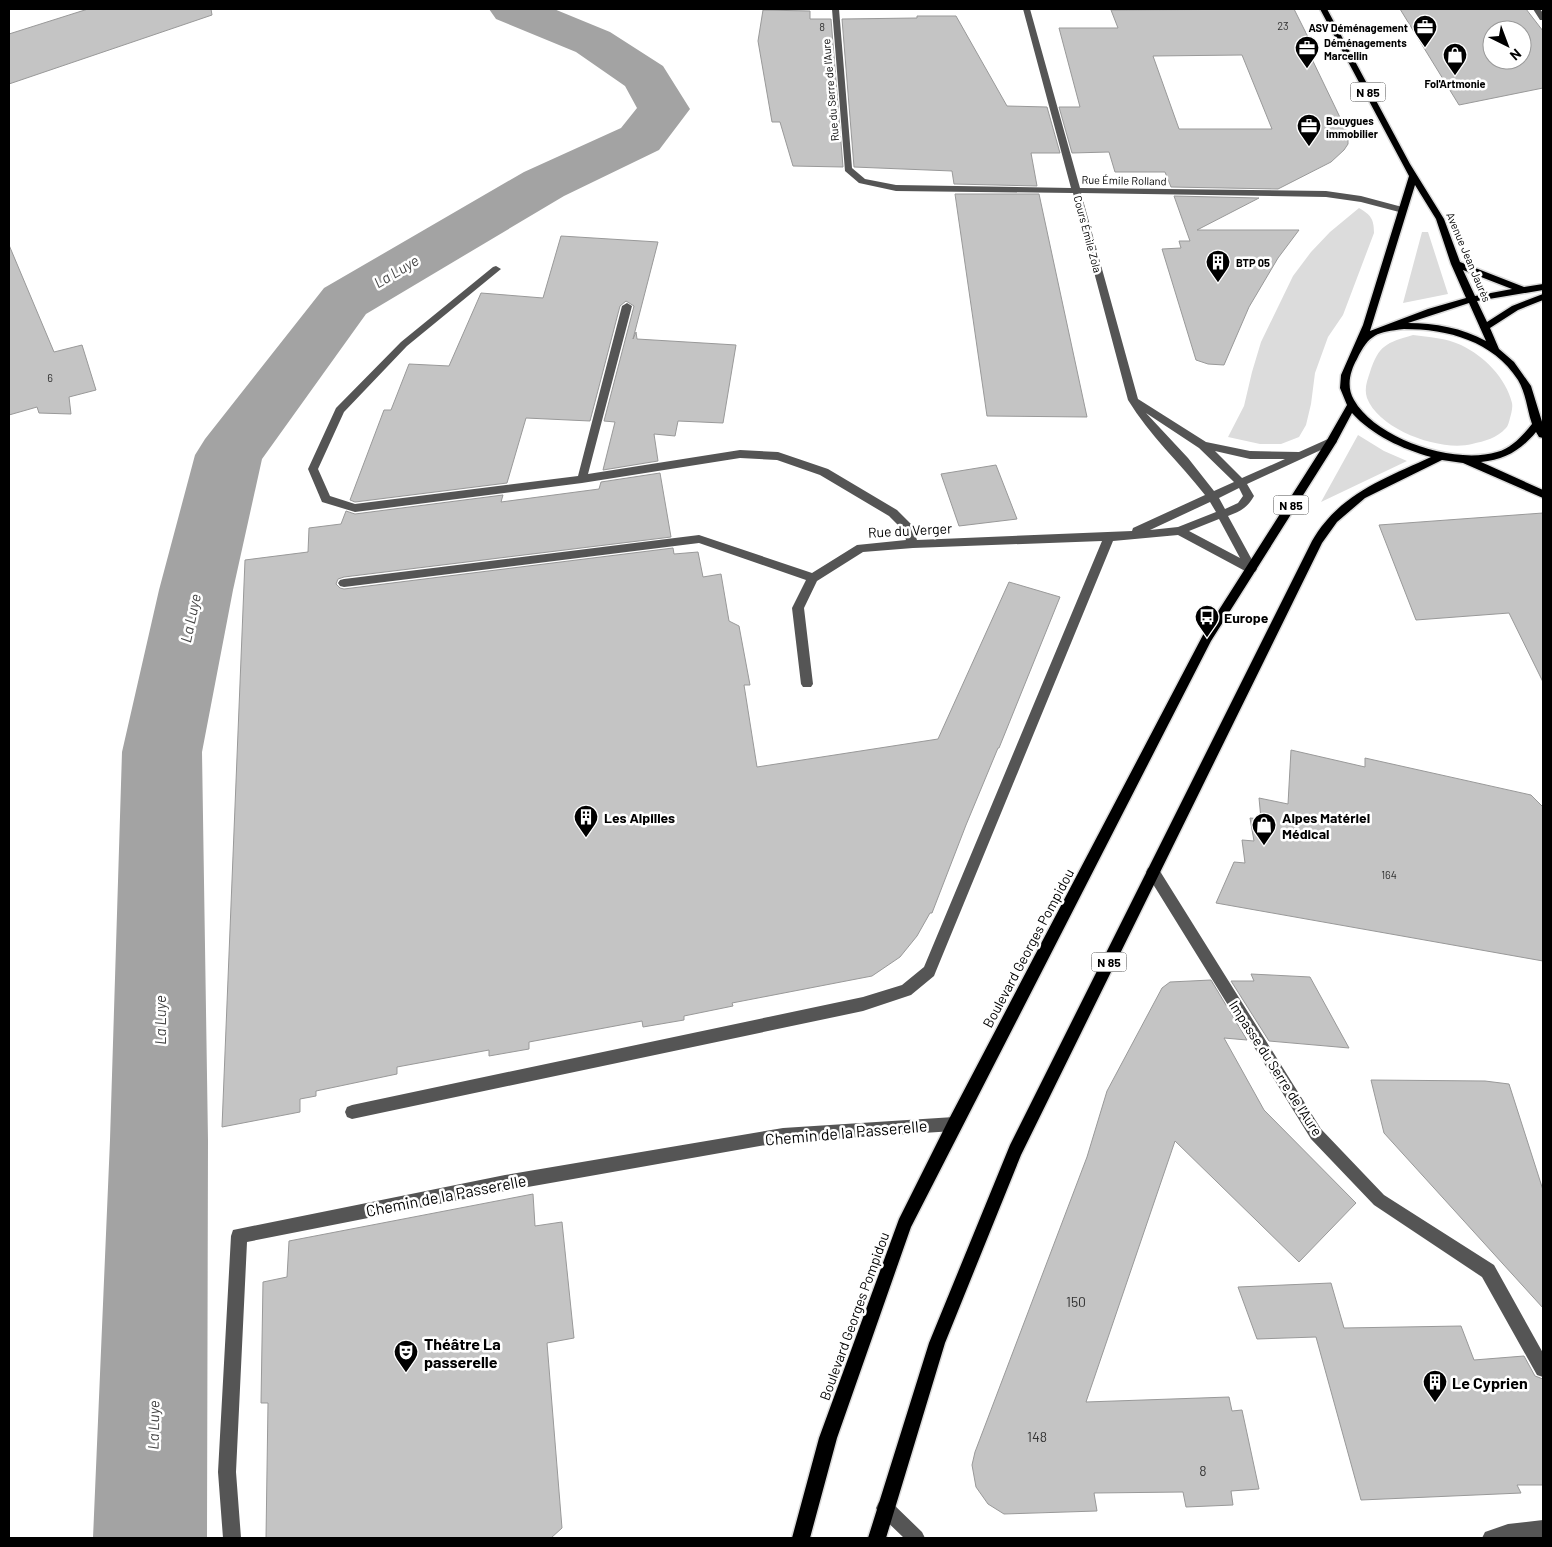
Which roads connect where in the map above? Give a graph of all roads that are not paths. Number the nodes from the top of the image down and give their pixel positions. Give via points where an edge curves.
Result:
1 (834, 9) edge
2 (1027, 9) edge
3 (1323, 9) edge
4 (1536, 9) edge
5 (1543, 18) edge
6 (848, 169) joint
7 (1413, 176) junction
8 (1076, 190) junction
9 (1403, 210) junction
10 (1456, 264) junction
11 (496, 269) dead end
12 (1543, 287) edge
13 (1521, 289) junction
14 (1543, 297) edge
15 (1473, 300) junction
16 (627, 306) dead end
17 (1485, 327) junction
18 (1386, 328) junction
19 (1362, 339) junction
20 (1495, 351) junction
21 (1133, 400) junction
22 (1352, 404) junction
23 (1537, 425) junction
24 (1543, 435) edge
25 (1332, 441) junction
26 (1203, 445) junction
27 (1302, 456) junction
28 (1440, 457) junction
29 (1464, 459) junction
30 (582, 479) junction
31 (1241, 483) junction
32 (1543, 494) edge
33 (1213, 496) junction
34 (1221, 515) junction
35 (1179, 531) junction
36 (1128, 535) junction
37 (1109, 537) junction
38 (913, 544) junction
39 (1250, 569) junction
40 (813, 578) junction
41 (344, 583) dead end
42 (806, 684) dead end
43 (1154, 872) junction
44 (352, 1112) dead end
45 (954, 1124) junction
46 (1543, 1369) edge
47 (885, 1508) junction
48 (1543, 1529) edge
49 (232, 1538) edge
50 (801, 1538) edge
51 (877, 1538) edge
52 (916, 1538) edge
53 (1491, 1538) edge

1 - 6 street, Rue du Serre de l'Aure
2 - 8 street, Cours Émile Zola
3 - 7 main road, Avenue Jean Jaurès / N 85
4 - 5 street
6 - 8 street, Rue Émile Rolland via 862,181 896,188
7 - 9 main road
7 - 10 main road, Avenue Jean Jaurès / N 85 via 1440,219
8 - 9 street, Rue Émile Rolland via 1344,195
8 - 21 street, Cours Émile Zola
9 - 19 main road
10 - 13 main road
10 - 15 main road, Avenue Jean Jaurès / N 85
11 - 30 street via 404,344 340,410 312,469 326,499 355,508
12 - 13 main road
13 - 15 main road
14 - 17 main road via 1515,308
15 - 17 main road, Avenue Jean Jaurès / N 85
15 - 18 main road via 1426,311
16 - 30 street
17 - 20 main road, Avenue Jean Jaurès / N 85
18 - 19 main road
18 - 20 main road via 1425,325 1447,329
19 - 22 main road via 1345,374 1345,390
20 - 23 main road via 1522,378 1533,403
21 - 26 street
21 - 33 street, Cours Émile Zola via 1144,418
22 - 25 main road, Boulevard Georges Pompidou / N 85
22 - 28 main road via 1382,432
23 - 24 main road
23 - 29 main road via 1522,442 1504,454
25 - 27 street
25 - 39 main road, Boulevard Georges Pompidou / N 85
26 - 27 street via 1250,455
26 - 31 street
27 - 31 street
28 - 29 main road
28 - 43 main road, N 85 via 1361,495 1332,519 1316,541
29 - 32 main road
30 - 38 street via 740,454 778,456 824,472 893,513 907,527
31 - 33 street
31 - 34 street, Rue du Verger via 1249,496 1242,506
33 - 34 street, Cours Émile Zola
33 - 36 street
34 - 35 street, Rue du Verger
34 - 39 street, Cours Émile Zola
35 - 36 street, Rue du Verger
35 - 39 street
36 - 37 street, Rue du Verger
37 - 38 street, Rue du Verger
37 - 44 street via 929,971 906,990 854,1006
38 - 40 street, Rue du Verger via 861,548
39 - 45 main road, Boulevard Georges Pompidou / N 85 via 1207,638
40 - 41 street via 699,539
40 - 42 street via 798,608
43 - 46 street, Impasse du Serre de l'Aure via 1316,1134 1380,1200 1488,1271
43 - 47 main road, N 85 via 1015,1150 937,1343
45 - 49 street, Chemin de la Passerelle via 782,1135 505,1183 239,1236 227,1472
45 - 50 main road, Boulevard Georges Pompidou / N 85 via 904,1224 828,1438
47 - 51 main road, N 85
47 - 52 street
48 - 53 street

